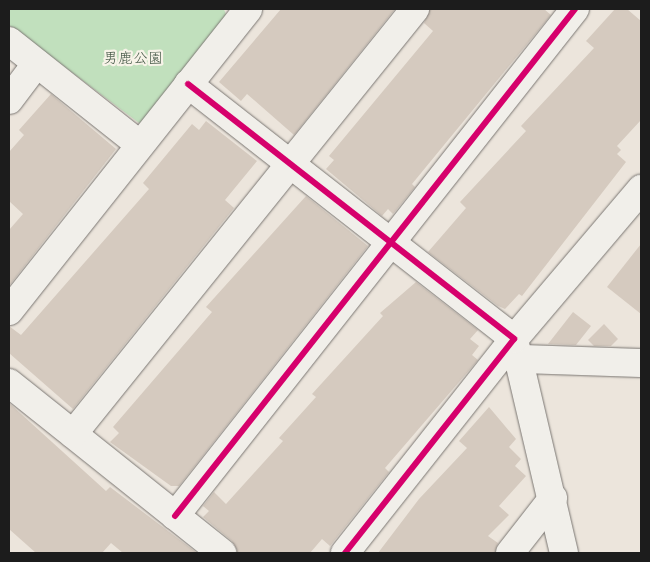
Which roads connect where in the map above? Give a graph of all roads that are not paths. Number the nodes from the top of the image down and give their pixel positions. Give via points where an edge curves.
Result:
1 (415, 9) edge
2 (576, 9) edge
3 (244, 10) edge
4 (9, 41) edge
5 (37, 64) junction
6 (188, 84) junction
7 (9, 100) edge
8 (140, 145) junction
9 (290, 164) junction
10 (641, 190) edge
11 (391, 243) junction
12 (9, 311) edge
13 (518, 349) junction
14 (641, 363) edge
15 (9, 383) edge
16 (73, 434) junction
17 (553, 498) junction
18 (175, 516) junction
19 (222, 553) edge
20 (345, 553) edge
21 (510, 553) edge
22 (564, 553) edge

1 - 9 street
2 - 11 street
3 - 6 street
4 - 5 street
5 - 7 street
5 - 8 street
6 - 8 street
6 - 9 street
8 - 12 street
9 - 11 street
9 - 16 street
10 - 13 street
11 - 13 street
11 - 18 street
13 - 14 street
13 - 17 street
13 - 20 street
15 - 16 street
16 - 18 street
17 - 21 street
17 - 22 street
18 - 19 street

